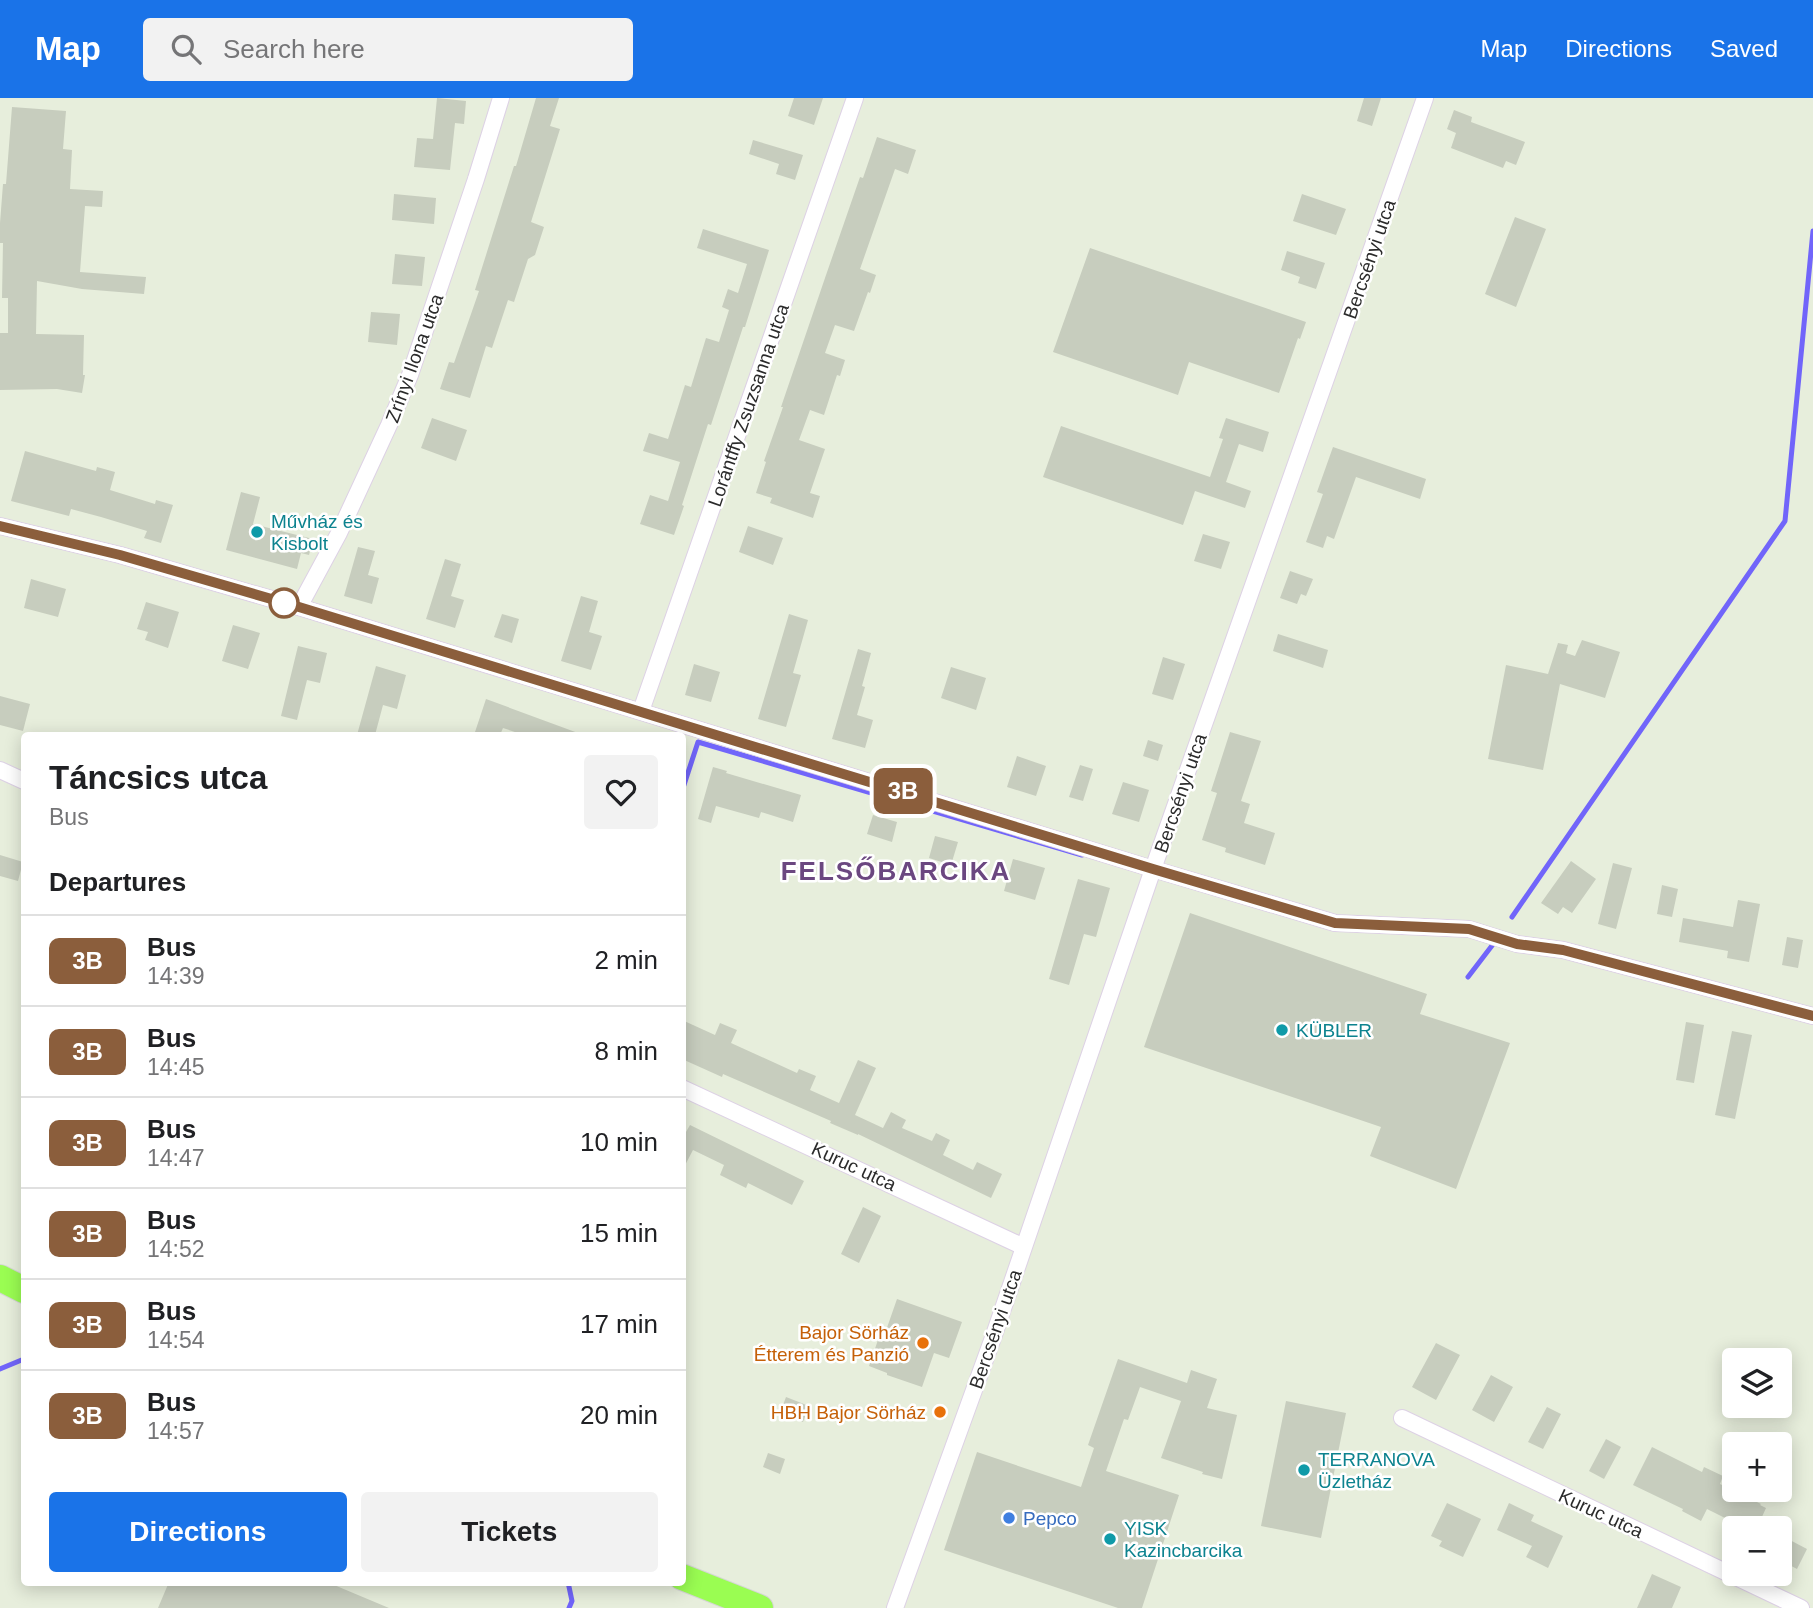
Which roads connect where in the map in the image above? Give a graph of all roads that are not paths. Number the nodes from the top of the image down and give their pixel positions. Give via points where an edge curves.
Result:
1 (501, 98) edge
2 (855, 98) edge
3 (1425, 98) edge
4 (0, 526) edge
5 (299, 607) junction
6 (641, 711) junction
7 (0, 770) edge
8 (21, 780) edge
9 (1153, 869) junction
10 (1813, 1016) edge
11 (686, 1090) edge
12 (1024, 1247) junction
13 (0, 1278) edge
14 (21, 1288) edge
15 (1402, 1418) dead end
16 (686, 1579) edge
17 (760, 1608) edge
18 (895, 1608) edge
19 (1801, 1608) edge

1 - 5 street, Zrínyi Ilona utca via 410,375
2 - 6 street, Lorántffy Zsuzsanna utca
3 - 9 street, Bercsényi utca
4 - 5 street
5 - 6 street
6 - 9 street
7 - 8 street
9 - 10 street via 1335,923 1469,929
9 - 12 street, Bercsényi utca
11 - 12 street, Kuruc utca
12 - 18 street, Bercsényi utca
13 - 14 main road
15 - 19 street, Kuruc utca
16 - 17 main road

